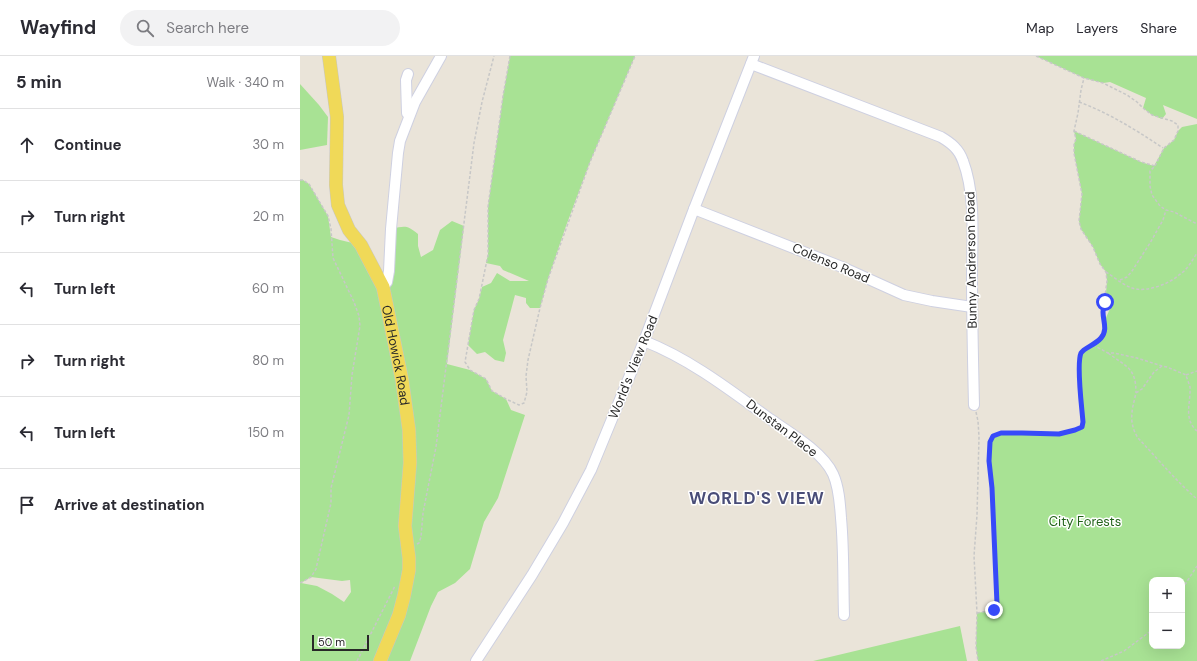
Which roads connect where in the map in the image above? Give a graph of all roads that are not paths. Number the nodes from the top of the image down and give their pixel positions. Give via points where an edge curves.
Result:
1 (329, 56) edge
2 (441, 56) edge
3 (753, 60) edge
4 (408, 74) dead end
5 (406, 123) junction
6 (694, 209) junction
7 (383, 288) junction
8 (972, 307) junction
9 (644, 341) junction
10 (974, 405) road end
11 (844, 615) dead end
12 (380, 661) edge
13 (476, 661) edge

1 - 7 main road, Old Howick Road via 337,117 338,205 349,230 372,264
2 - 5 street
3 - 6 street, World's View Road
3 - 8 street, Bunny Andrerson Road via 952,143 963,160 971,194
4 - 5 street
5 - 7 street via 398,153 389,272
6 - 8 street, Colenso Road via 842,267 904,295
6 - 9 street, World's View Road
7 - 12 main road, Old Howick Road via 402,380 409,430 410,464 405,526 410,564 399,615
8 - 10 street, Bunny Andrerson Road
9 - 11 street, Dunstan Place via 663,348 724,385 806,444 829,467 834,474 841,509
9 - 13 street, World's View Road via 577,498 532,575

